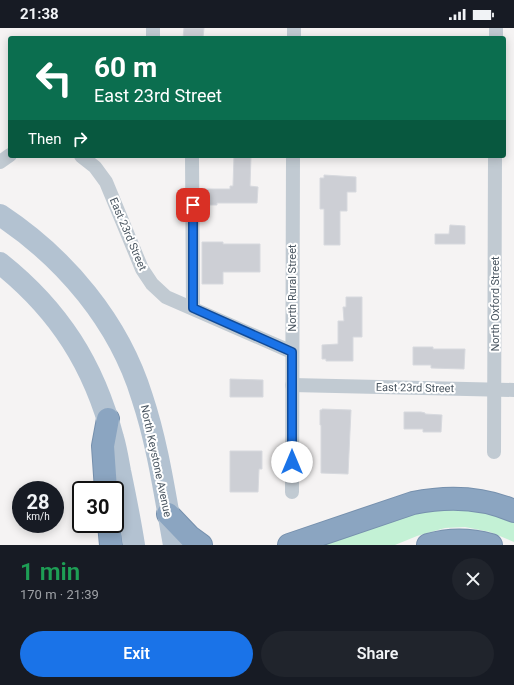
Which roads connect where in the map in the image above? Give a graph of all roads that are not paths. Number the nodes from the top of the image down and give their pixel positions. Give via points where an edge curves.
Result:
1 (84, 158) edge
2 (192, 158) edge
3 (293, 158) edge
4 (495, 158) edge
5 (0, 215) edge
6 (0, 263) edge
7 (193, 308) junction
8 (292, 352) junction
9 (292, 385) junction
10 (494, 390) junction
11 (514, 390) edge
12 (108, 419) junction
13 (494, 452) dead end
14 (105, 481) edge
15 (292, 492) dead end
16 (514, 511) edge
17 (168, 514) junction
18 (110, 533) edge
19 (111, 545) edge
20 (134, 545) edge
21 (174, 545) edge
22 (201, 545) edge
23 (289, 545) edge
24 (428, 545) edge
25 (491, 545) edge

1 - 7 street, East 23rd Street via 95,167 106,182 142,269 152,284 166,296
2 - 7 street
3 - 8 street, North Rural Street
4 - 10 street, North Oxford Street
5 - 17 main road, North Keystone Avenue via 46,249 78,283 95,304 119,344 136,380 148,416
6 - 12 main road via 36,295 69,337 88,368
7 - 8 street, East 23rd Street
8 - 9 street, North Rural Street
9 - 10 street, East 23rd Street
9 - 15 street, North Rural Street
10 - 11 street, East 23rd Street
10 - 13 street, North Oxford Street
12 - 14 highway via 103,446
12 - 20 main road
16 - 23 highway via 484,501 446,498 428,500
17 - 21 main road, North Keystone Avenue
17 - 22 highway
18 - 19 highway
24 - 25 highway via 454,540

